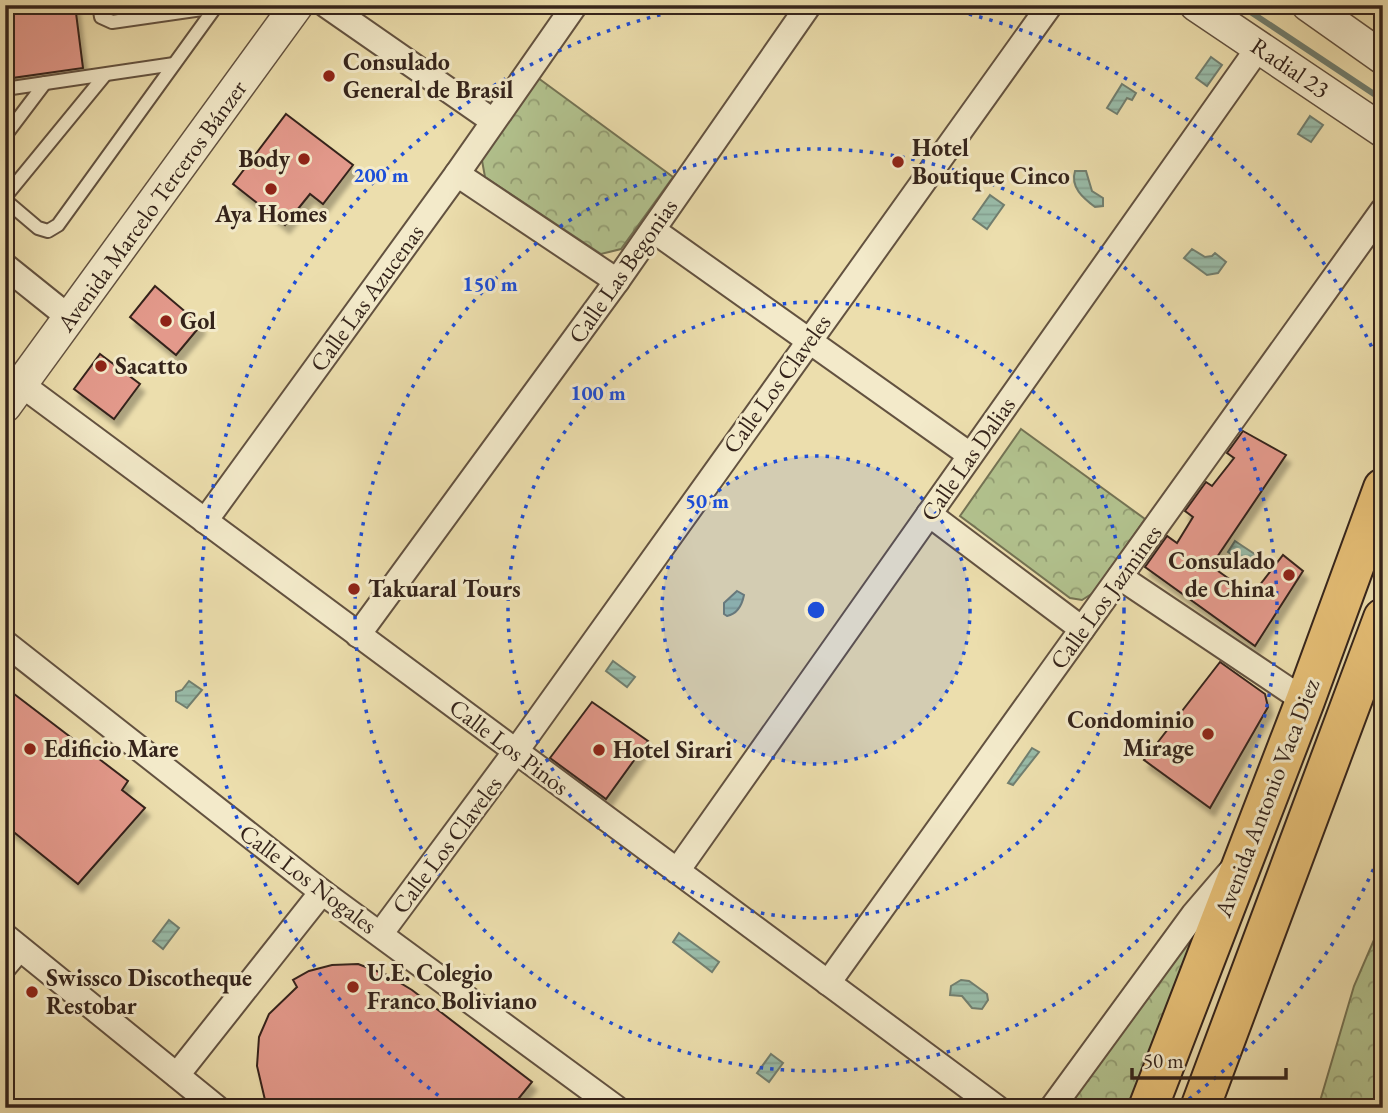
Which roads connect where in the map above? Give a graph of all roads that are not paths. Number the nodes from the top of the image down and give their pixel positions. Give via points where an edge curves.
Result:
1 (99, 5) edge
2 (297, 5) edge
3 (326, 5) edge
4 (575, 5) edge
5 (809, 5) edge
6 (1050, 5) edge
7 (1196, 5) edge
8 (1308, 5) edge
9 (216, 6) edge
10 (1259, 47) junction
11 (1383, 58) edge
12 (174, 64) junction
13 (106, 75) junction
14 (45, 83) junction
15 (5, 89) edge
16 (494, 121) junction
17 (1383, 131) edge
18 (5, 136) edge
19 (457, 174) junction
20 (5, 198) edge
21 (1383, 210) edge
22 (653, 229) junction
23 (5, 266) edge
24 (617, 281) junction
25 (71, 319) junction
26 (807, 342) junction
27 (13, 396) edge
28 (970, 455) junction
29 (1383, 488) edge
30 (929, 514) junction
31 (205, 521) junction
32 (1353, 571) junction
33 (1120, 577) junction
34 (1383, 618) edge
35 (1082, 629) junction
36 (358, 635) junction
37 (5, 643) edge
38 (1366, 664) junction
39 (1305, 701) junction
40 (516, 751) junction
41 (1244, 855) junction
42 (677, 871) junction
43 (322, 892) junction
44 (381, 933) junction
45 (15, 943) edge
46 (5, 975) edge
47 (828, 983) junction
48 (177, 1075) junction
49 (217, 1108) edge
50 (617, 1108) edge
51 (997, 1108) edge
52 (1052, 1108) edge
53 (1148, 1108) edge
54 (1200, 1108) edge

1 - 9 lane via 101,17 112,22
2 - 25 street, Avenida Marcelo Terceros Bánzer
3 - 16 street
4 - 16 street, Calle Las Azucenas
5 - 22 street, Calle Las Begonias
6 - 26 street, Calle Los Claveles
7 - 10 street, Radial 23
8 - 11 street
9 - 12 lane
10 - 17 street, Radial 23
10 - 28 street, Calle Las Dalias
12 - 13 lane
12 - 20 lane via 58,225 48,231 38,228
13 - 14 lane
13 - 20 lane
14 - 15 lane
14 - 18 lane
16 - 19 street, Calle Las Azucenas
19 - 24 street
19 - 31 street, Calle Las Azucenas
21 - 33 street, Calle Los Jazmines
22 - 24 street, Calle Las Begonias
22 - 26 street
23 - 25 street
24 - 36 street, Calle Las Begonias
25 - 27 street, Avenida Marcelo Terceros Bánzer
26 - 28 street
26 - 40 street, Calle Los Claveles
27 - 31 street, Calle Los Pinos
28 - 30 street, Calle Las Dalias
29 - 32 highway, Avenida Antonio Vaca Diez
30 - 35 street
30 - 42 street, Calle Las Dalias
31 - 36 street, Calle Los Pinos
32 - 38 highway via 1339,646 1345,659
32 - 39 highway, Avenida Antonio Vaca Diez
33 - 35 street, Calle Los Jazmines
33 - 39 street
34 - 38 highway, Avenida Antonio Vaca Diez
35 - 47 street, Calle Los Jazmines
36 - 40 street, Calle Los Pinos
37 - 43 street, Calle Los Nogales
38 - 54 highway, Avenida Antonio Vaca Diez
39 - 41 highway, Avenida Antonio Vaca Diez
40 - 42 street, Calle Los Pinos
40 - 44 street, Calle Los Claveles
41 - 52 street via 1194,914
41 - 53 highway, Avenida Antonio Vaca Diez
42 - 47 street, Calle Los Pinos
43 - 44 street, Calle Los Nogales
43 - 48 street
44 - 50 street, Calle Los Nogales
45 - 46 lane
45 - 48 street
47 - 51 street, Calle Los Pinos
48 - 49 street

